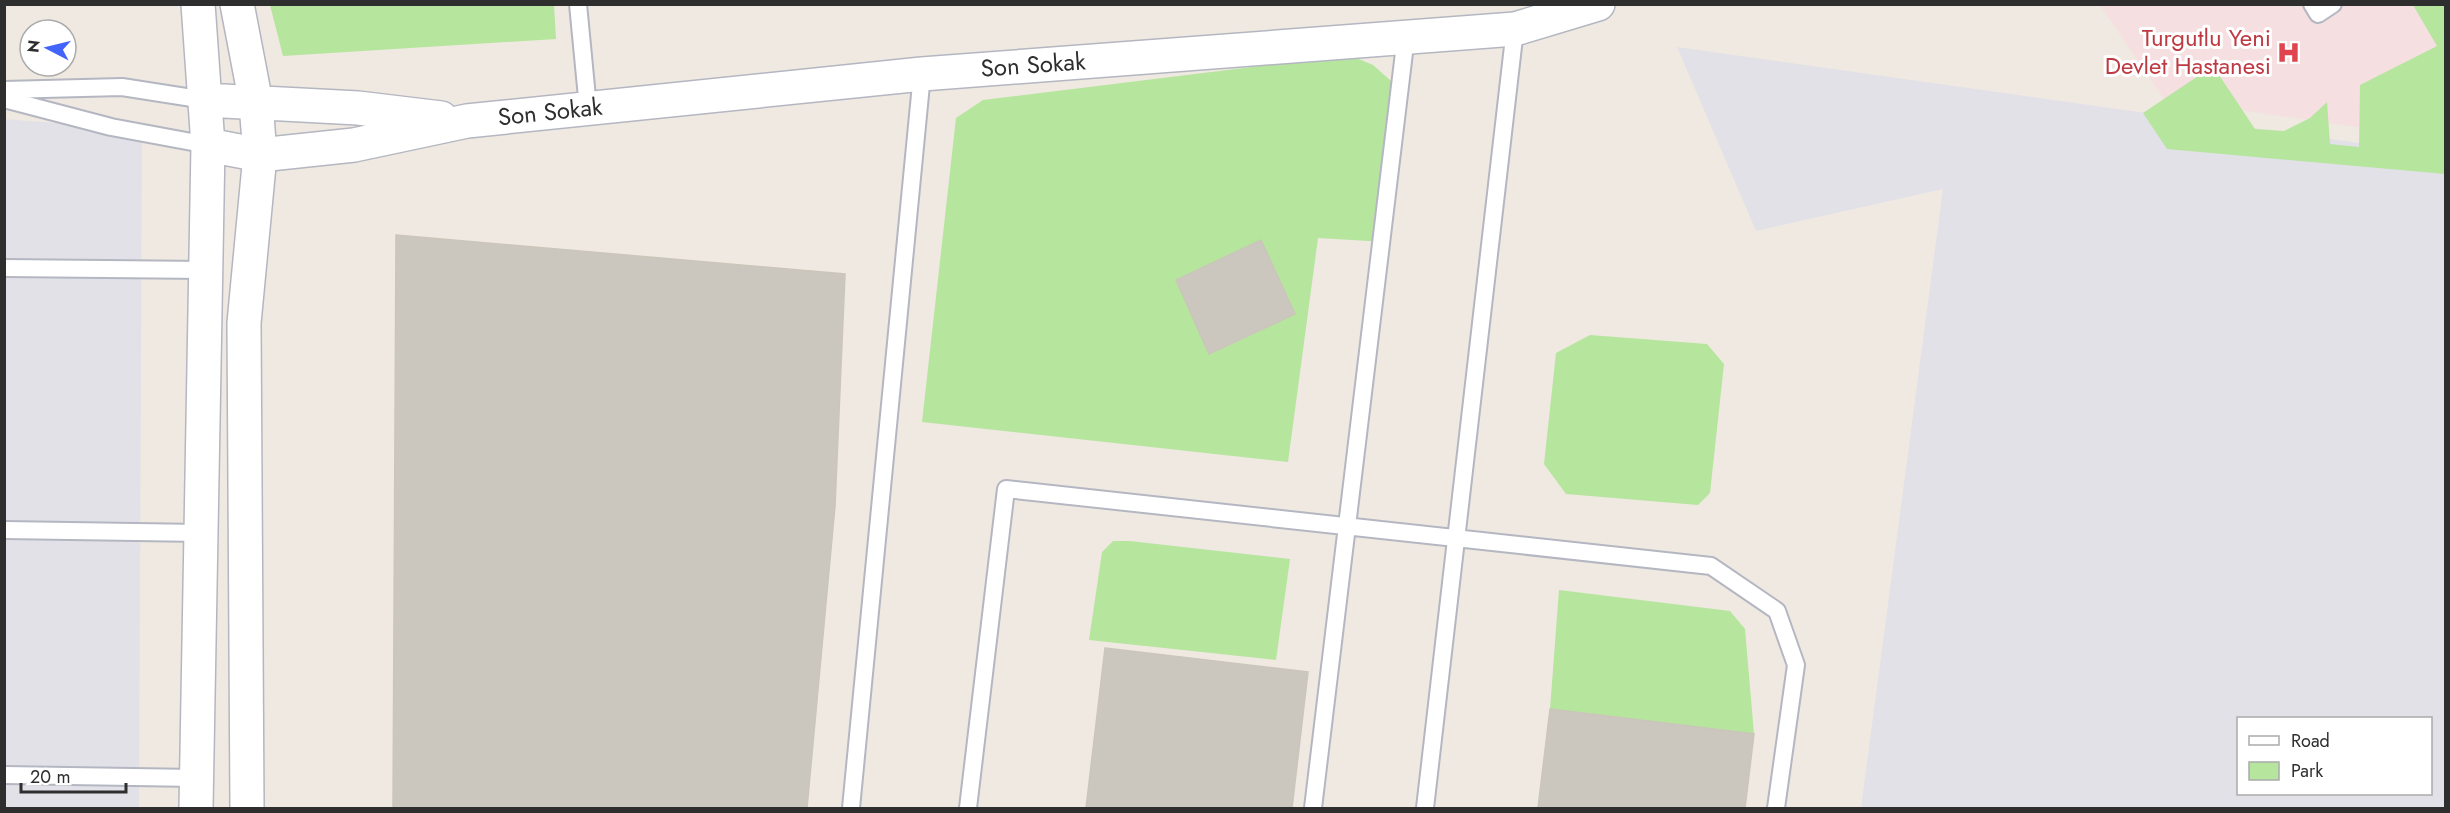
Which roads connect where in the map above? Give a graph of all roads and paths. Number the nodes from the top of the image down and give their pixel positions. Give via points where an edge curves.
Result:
1 (198, 4) edge
2 (237, 4) edge
3 (578, 4) edge
4 (1598, 4) edge
5 (2312, 4) edge
6 (2332, 4) edge
7 (1515, 28) junction
8 (1406, 36) junction
9 (922, 74) junction
10 (4, 90) edge
11 (4, 99) edge
12 (205, 100) junction
13 (256, 103) junction
14 (588, 108) junction
15 (467, 121) junction
16 (208, 145) junction
17 (260, 156) junction
18 (4, 268) edge
19 (206, 270) junction
20 (1346, 526) junction
21 (4, 530) edge
22 (201, 533) junction
23 (1456, 538) junction
24 (4, 775) edge
25 (197, 793) edge
26 (247, 808) edge
27 (851, 808) edge
28 (968, 808) edge
29 (1313, 808) edge
30 (1425, 808) edge
31 (1776, 808) edge

1 - 12 main road
2 - 13 main road
3 - 14 lane
4 - 7 main road, Son Sokak
5 - 6 lane via 2318,14
7 - 8 main road, Son Sokak
7 - 23 lane
8 - 9 main road, Son Sokak
8 - 20 lane
9 - 14 main road, Son Sokak
9 - 27 lane
10 - 12 lane via 122,87
11 - 16 lane via 111,127
12 - 13 main road
12 - 16 main road
13 - 15 main road via 358,108
13 - 17 main road
14 - 15 main road, Son Sokak
15 - 17 main road via 354,145
16 - 17 main road
16 - 19 main road
17 - 26 main road via 244,323
18 - 19 lane
19 - 22 main road
20 - 23 lane
20 - 28 lane via 1006,489
20 - 29 lane
21 - 22 lane
22 - 25 main road
23 - 30 lane
23 - 31 lane via 1711,566 1777,611 1796,666
24 - 25 lane

